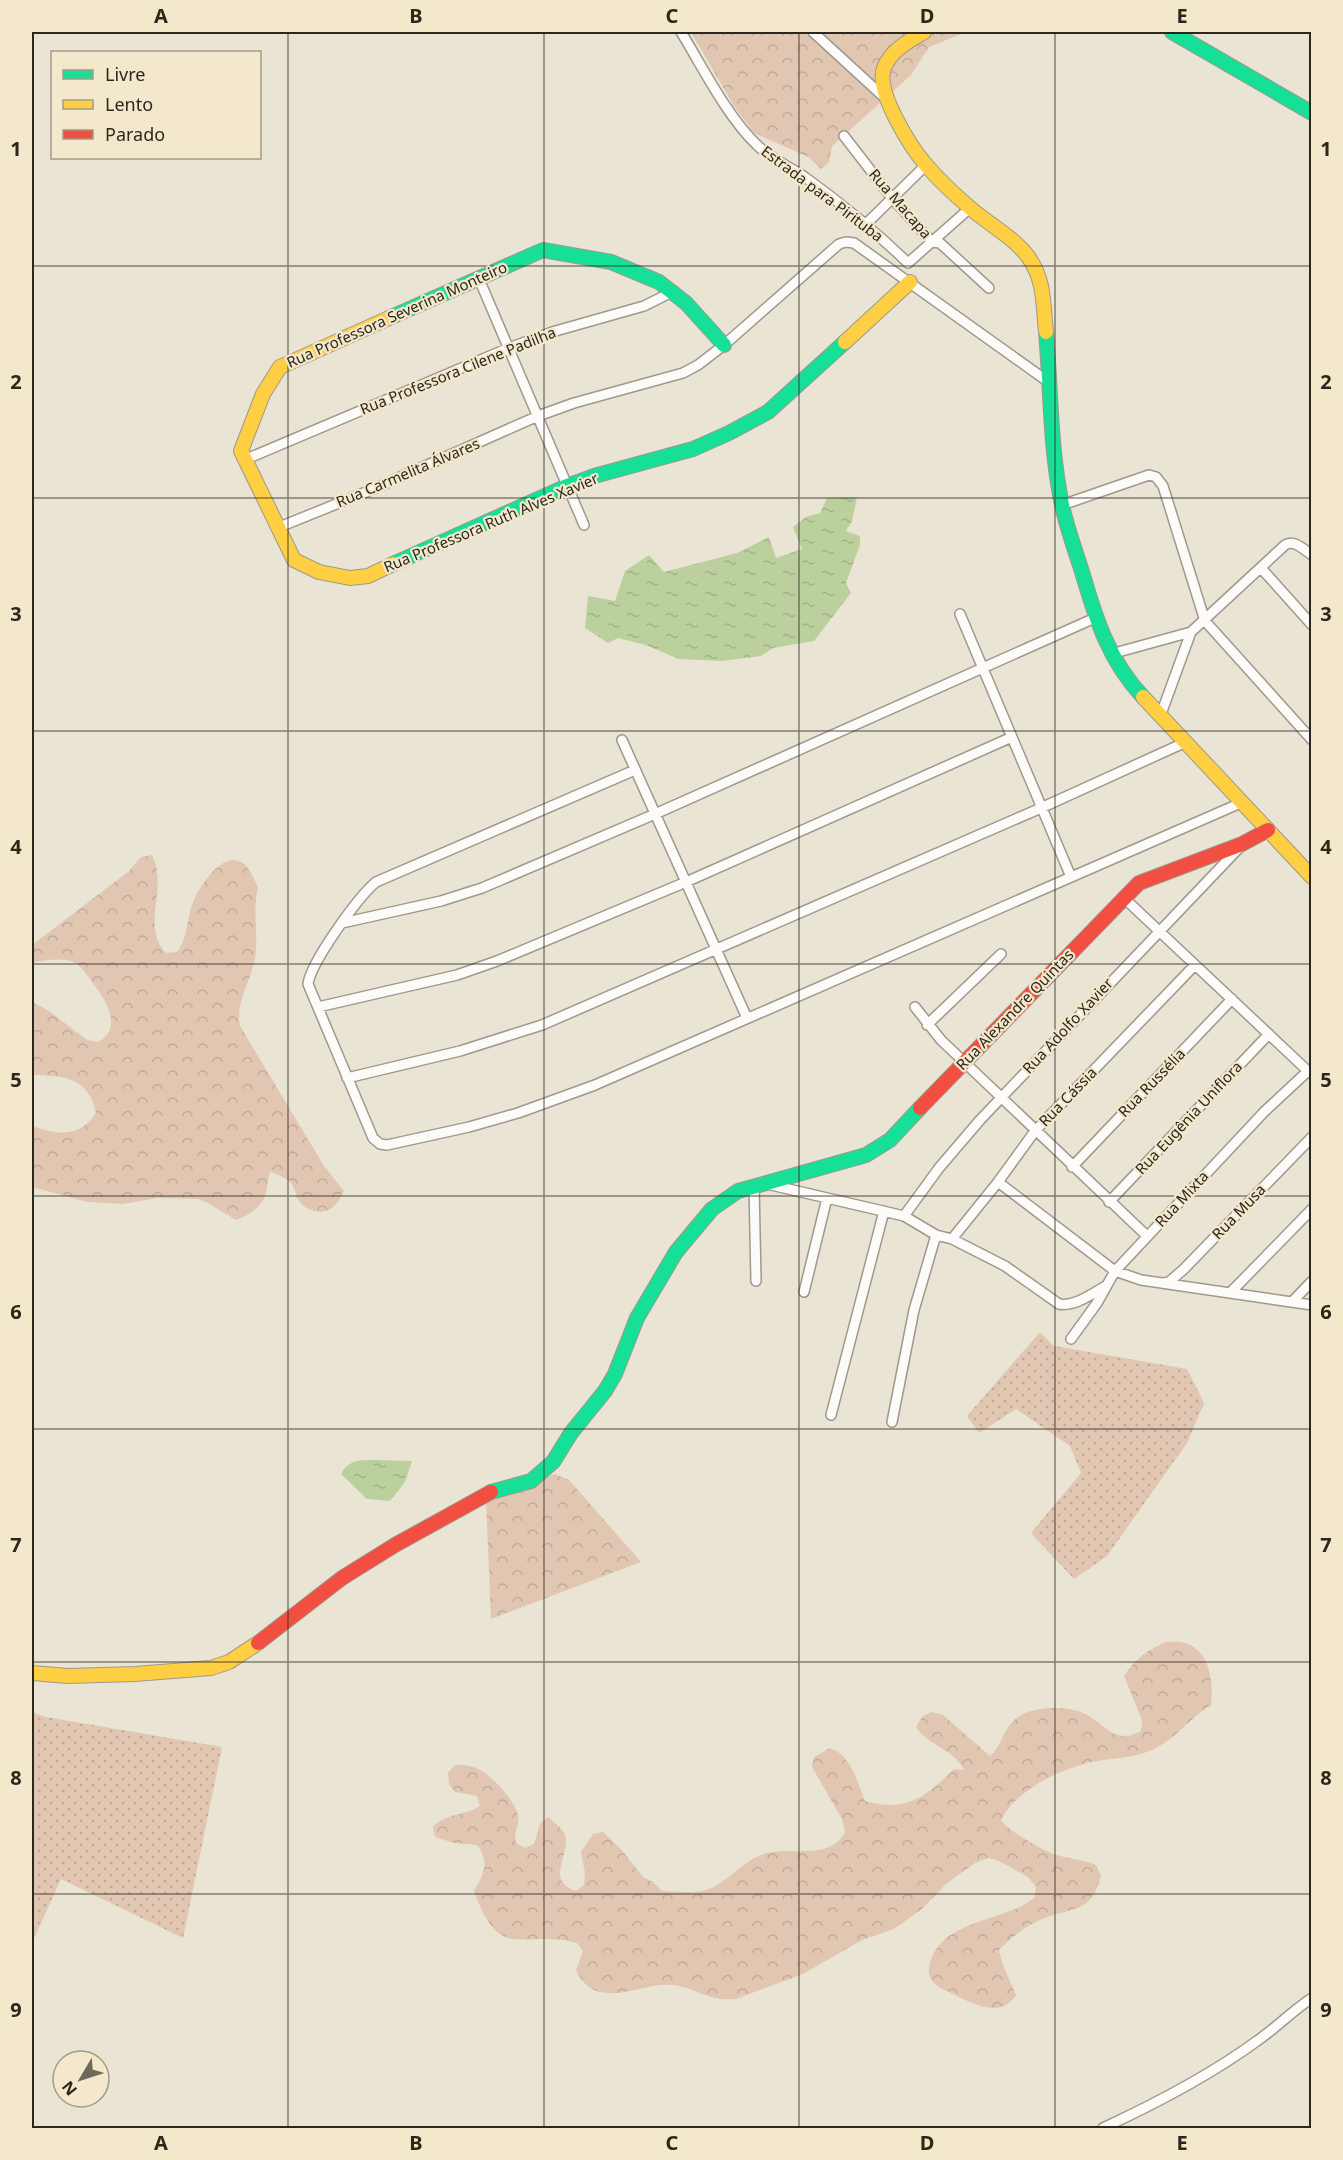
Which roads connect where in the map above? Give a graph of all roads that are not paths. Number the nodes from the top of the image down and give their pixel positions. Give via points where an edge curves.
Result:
1 (681, 32) edge
2 (813, 32) edge
3 (924, 32) edge
4 (1172, 32) edge
5 (887, 100) junction
6 (1311, 113) edge
7 (844, 136) dead end
8 (926, 165) junction
9 (892, 198) junction
10 (970, 208) junction
11 (866, 224) junction
12 (932, 242) junction
13 (839, 244) joint
14 (479, 279) junction
15 (910, 282) junction
16 (989, 288) dead end
17 (674, 291) junction
18 (724, 345) junction
19 (508, 348) junction
20 (1050, 383) junction
21 (538, 416) junction
22 (244, 460) junction
23 (567, 486) junction
24 (1062, 505) junction
25 (584, 525) dead end
26 (277, 528) junction
27 (1311, 555) edge
28 (1261, 568) junction
29 (960, 614) dead end
30 (1095, 618) junction
31 (1205, 621) junction
32 (1311, 625) edge
33 (1191, 632) junction
34 (1111, 654) junction
35 (982, 668) junction
36 (1161, 714) junction
37 (1012, 737) junction
38 (622, 740) dead end
39 (1311, 740) edge
40 (1186, 742) junction
41 (635, 770) junction
42 (1243, 802) junction
43 (1041, 808) junction
44 (655, 814) junction
45 (1268, 830) junction
46 (1242, 844) junction
47 (1071, 877) junction
48 (1311, 877) edge
49 (686, 882) junction
50 (1124, 898) junction
51 (342, 923) junction
52 (1159, 931) junction
53 (714, 949) junction
54 (1001, 954) dead end
55 (1195, 965) junction
56 (1232, 999) junction
57 (318, 1006) junction
58 (915, 1007) dead end
59 (747, 1018) junction
60 (927, 1024) junction
61 (1269, 1034) junction
62 (964, 1061) junction
63 (1310, 1073) edge
64 (347, 1078) junction
65 (1000, 1098) junction
66 (1035, 1131) junction
67 (1311, 1137) edge
68 (1072, 1167) junction
69 (998, 1182) junction
70 (758, 1184) junction
71 (827, 1197) junction
72 (1109, 1202) junction
73 (1311, 1209) edge
74 (884, 1210) junction
75 (904, 1216) junction
76 (936, 1235) junction
77 (1147, 1236) junction
78 (952, 1239) junction
79 (1115, 1271) junction
80 (756, 1281) dead end
81 (1311, 1281) edge
82 (1163, 1283) junction
83 (1106, 1286) junction
84 (804, 1292) dead end
85 (1230, 1293) junction
86 (1292, 1302) junction
87 (1311, 1305) edge
88 (1071, 1340) dead end
89 (831, 1415) dead end
90 (892, 1422) dead end
91 (32, 1673) edge
92 (1311, 1998) edge
93 (1104, 2128) edge

1 - 11 street, Estrada para Pirituba via 742,130 772,158
2 - 5 street
3 - 5 street via 889,58 882,84
4 - 6 street
5 - 8 street
7 - 9 street, Rua Macapa
8 - 9 street
8 - 10 street
9 - 11 street
9 - 12 street, Rua Macapa
10 - 12 street
10 - 20 street via 1013,242 1037,269
11 - 12 street, Estrada para Pirituba via 908,263
12 - 16 street, Rua Macapa via 940,243
13 - 15 street, Estrada para Pirituba via 854,243
13 - 18 street, Rua Carmelita Álvares
14 - 17 street, Rua Professora Severina Monteiro via 543,250 636,270
14 - 19 street
14 - 22 street, Rua Professora Severina Monteiro via 278,368 243,440
15 - 20 street, Estrada para Pirituba
15 - 23 street, Rua Professora Ruth Alves Xavier via 768,412 693,449
17 - 18 street
17 - 19 street, Rua Professora Cilene Padilha via 644,306
18 - 21 street, Rua Carmelita Álvares via 683,373
19 - 21 street
19 - 22 street, Rua Professora Cilene Padilha
20 - 24 street
21 - 23 street
21 - 26 street, Rua Carmelita Álvares
22 - 26 street
23 - 25 street
23 - 26 street, Rua Professora Ruth Alves Xavier via 357,579 344,579 300,565
24 - 30 street
24 - 31 street via 1149,475 1160,480
27 - 28 street via 1289,542
28 - 31 street
28 - 32 street
29 - 35 street
30 - 34 street
30 - 35 street
31 - 33 street
31 - 39 street
33 - 34 street
33 - 36 street
34 - 36 street via 1131,684
35 - 37 street
35 - 44 street
36 - 40 street
37 - 43 street
37 - 49 street
38 - 41 street
40 - 42 street
40 - 43 street
41 - 44 street
41 - 51 street via 376,882
42 - 45 street
42 - 47 street
43 - 47 street
43 - 53 street
44 - 49 street
44 - 51 street via 482,888
45 - 46 street, Rua Alexandre Quintas
45 - 48 street
46 - 50 street, Rua Alexandre Quintas via 1148,878
46 - 52 street, Rua Adolfo Xavier
47 - 59 street
49 - 53 street
49 - 57 street via 457,975
50 - 52 street
50 - 62 street, Rua Alexandre Quintas
51 - 57 street via 309,974 308,984
52 - 55 street
52 - 65 street, Rua Adolfo Xavier
53 - 59 street
53 - 64 street via 542,1025 460,1051
54 - 60 street
55 - 56 street
55 - 66 street, Rua Cássia
56 - 61 street
56 - 68 street, Rua Russélia
57 - 64 street
58 - 60 street
59 - 64 street via 595,1085 518,1113 387,1145 373,1138
60 - 62 street
61 - 63 street
61 - 72 street, Rua Eugênia Uniflora
62 - 65 street
62 - 70 street, Rua Alexandre Quintas via 877,1150
63 - 77 street, Rua Mixta via 1264,1112
65 - 66 street
65 - 75 street, Rua Adolfo Xavier via 939,1168
66 - 68 street
66 - 69 street, Rua Cássia
67 - 82 street, Rua Musa via 1184,1269
68 - 72 street
69 - 78 street, Rua Cássia
69 - 79 street
70 - 71 street
70 - 80 street
70 - 91 street, Rua Alexandre Quintas via 723,1199 694,1228 638,1318 604,1392 553,1462 531,1481 489,1493 394,1545 342,1578 229,1662 211,1668 135,1674
71 - 74 street
71 - 84 street
72 - 77 street
73 - 85 street
74 - 75 street
74 - 89 street
75 - 76 street
76 - 78 street
76 - 90 street via 914,1310
77 - 79 street, Rua Mixta
78 - 83 street via 1005,1266 1059,1304 1076,1302
79 - 82 street
79 - 83 street, Rua Mixta
81 - 86 street
82 - 85 street
83 - 88 street, Rua Mixta
85 - 86 street
86 - 87 street
92 - 93 street via 1210,2072

